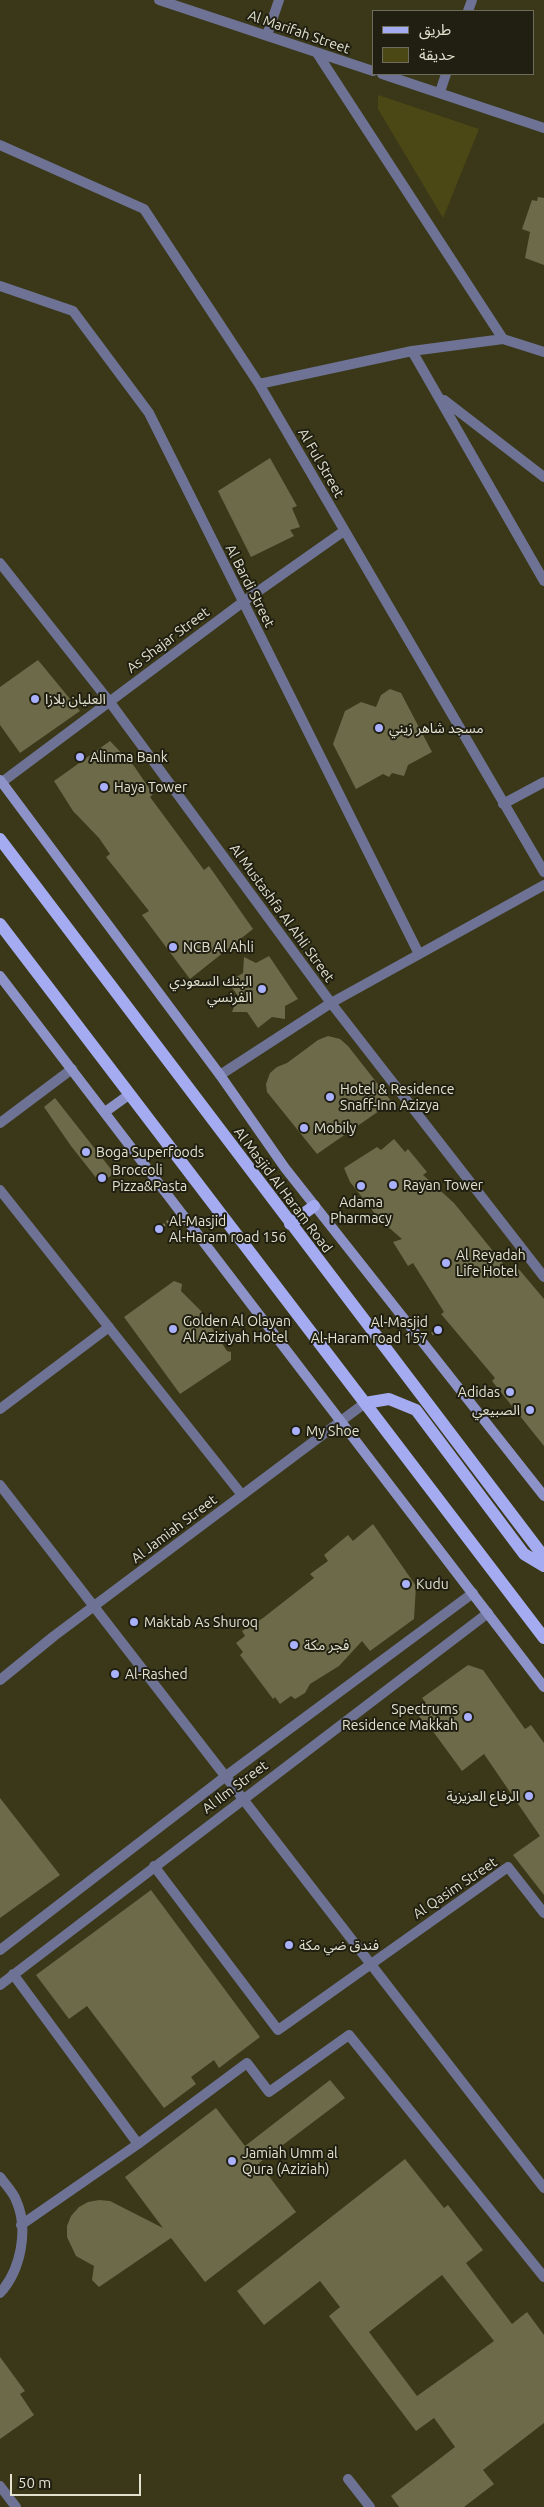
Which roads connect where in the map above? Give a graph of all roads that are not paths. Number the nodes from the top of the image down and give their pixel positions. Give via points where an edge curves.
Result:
1 (159, 0) edge
2 (278, 0) edge
3 (267, 35) junction
4 (317, 52) junction
5 (372, 71) edge
6 (385, 75) edge
7 (446, 75) edge
8 (440, 92) junction
9 (544, 128) edge
10 (0, 145) edge
11 (5, 288) edge
12 (0, 298) edge
13 (503, 339) junction
14 (412, 351) junction
15 (544, 352) edge
16 (259, 384) junction
17 (439, 397) junction
18 (544, 477) edge
19 (344, 531) junction
20 (0, 563) edge
21 (544, 581) edge
22 (243, 602) junction
23 (109, 701) junction
24 (1, 781) edge
25 (544, 782) edge
26 (503, 804) junction
27 (0, 839) edge
28 (544, 872) edge
29 (544, 885) edge
30 (0, 924) edge
31 (419, 954) junction
32 (0, 976) edge
33 (331, 1003) junction
34 (72, 1069) junction
35 (220, 1075) junction
36 (130, 1094) junction
37 (105, 1112) junction
38 (0, 1123) edge
39 (0, 1190) edge
40 (314, 1206) junction
41 (290, 1224) junction
42 (544, 1277) edge
43 (109, 1327) junction
44 (366, 1403) junction
45 (0, 1409) edge
46 (340, 1422) junction
47 (0, 1485) edge
48 (242, 1495) junction
49 (544, 1496) edge
50 (544, 1557) edge
51 (544, 1566) edge
52 (473, 1593) junction
53 (94, 1606) junction
54 (488, 1613) junction
55 (544, 1638) edge
56 (0, 1680) edge
57 (544, 1687) edge
58 (226, 1776) junction
59 (243, 1798) junction
60 (154, 1866) junction
61 (544, 1913) edge
62 (0, 1950) edge
63 (371, 1963) junction
64 (13, 1974) junction
65 (0, 1984) edge
66 (138, 2144) junction
67 (0, 2177) edge
68 (544, 2188) edge
69 (21, 2225) junction
70 (544, 2278) edge
71 (0, 2293) edge
72 (348, 2479) dead end
73 (0, 2486) edge
74 (16, 2507) edge
75 (370, 2507) edge

1 - 3 street, Al Marifah Street
2 - 3 street
3 - 4 street, Al Marifah Street
4 - 5 street, Al Marifah Street
4 - 13 street
6 - 8 street
7 - 8 street
8 - 9 street
10 - 16 street, Al Ful Street via 144,209
11 - 12 street
11 - 22 street, Al Bardi Street via 73,311 149,413
13 - 14 street
13 - 15 street
14 - 16 street
14 - 17 street
16 - 19 street, Al Ful Street
17 - 18 street
17 - 21 street
19 - 22 street, As Shajar Street
19 - 26 street, Al Ful Street
20 - 23 street, Al Mustashfa Al Ahli Street
22 - 23 street, As Shajar Street
22 - 31 street, Al Bardi Street
23 - 24 street, As Shajar Street
23 - 33 street, Al Mustashfa Al Ahli Street
24 - 35 street
25 - 26 street
26 - 28 street, Al Ful Street
27 - 41 main road, Al Masjid Al Haram Road
29 - 31 street
30 - 36 main road
31 - 33 street
32 - 34 street
33 - 35 street
33 - 42 street, Al Mustashfa Al Ahli Street
34 - 37 street
34 - 38 street
35 - 40 street
36 - 37 street
36 - 44 main road
37 - 46 street
39 - 43 street
40 - 41 main road
40 - 49 street
41 - 50 main road, Al Masjid Al Haram Road
43 - 45 street
43 - 48 street
44 - 46 street, Al Jamiah Street
44 - 51 main road via 389,1399 416,1410 524,1554
44 - 55 main road
46 - 48 street, Al Jamiah Street
46 - 52 street
47 - 53 street
48 - 53 street, Al Jamiah Street
52 - 54 street
52 - 58 street, Al Ilm Street
53 - 56 street, Al Jamiah Street
53 - 58 street
54 - 57 street
54 - 59 street, Al Ilm Street
58 - 59 street
58 - 62 street, Al Ilm Street
59 - 60 street, Al Ilm Street
59 - 63 street
60 - 63 street via 278,2030
60 - 64 street, Al Ilm Street
61 - 63 street, Al Qasim Street via 508,1867
63 - 68 street
64 - 65 street, Al Ilm Street
64 - 66 street
66 - 69 street
66 - 70 street via 247,2063 269,2092 348,2035
67 - 69 street via 16,2200
69 - 71 street via 22,2246 18,2264
72 - 75 street
73 - 74 street

